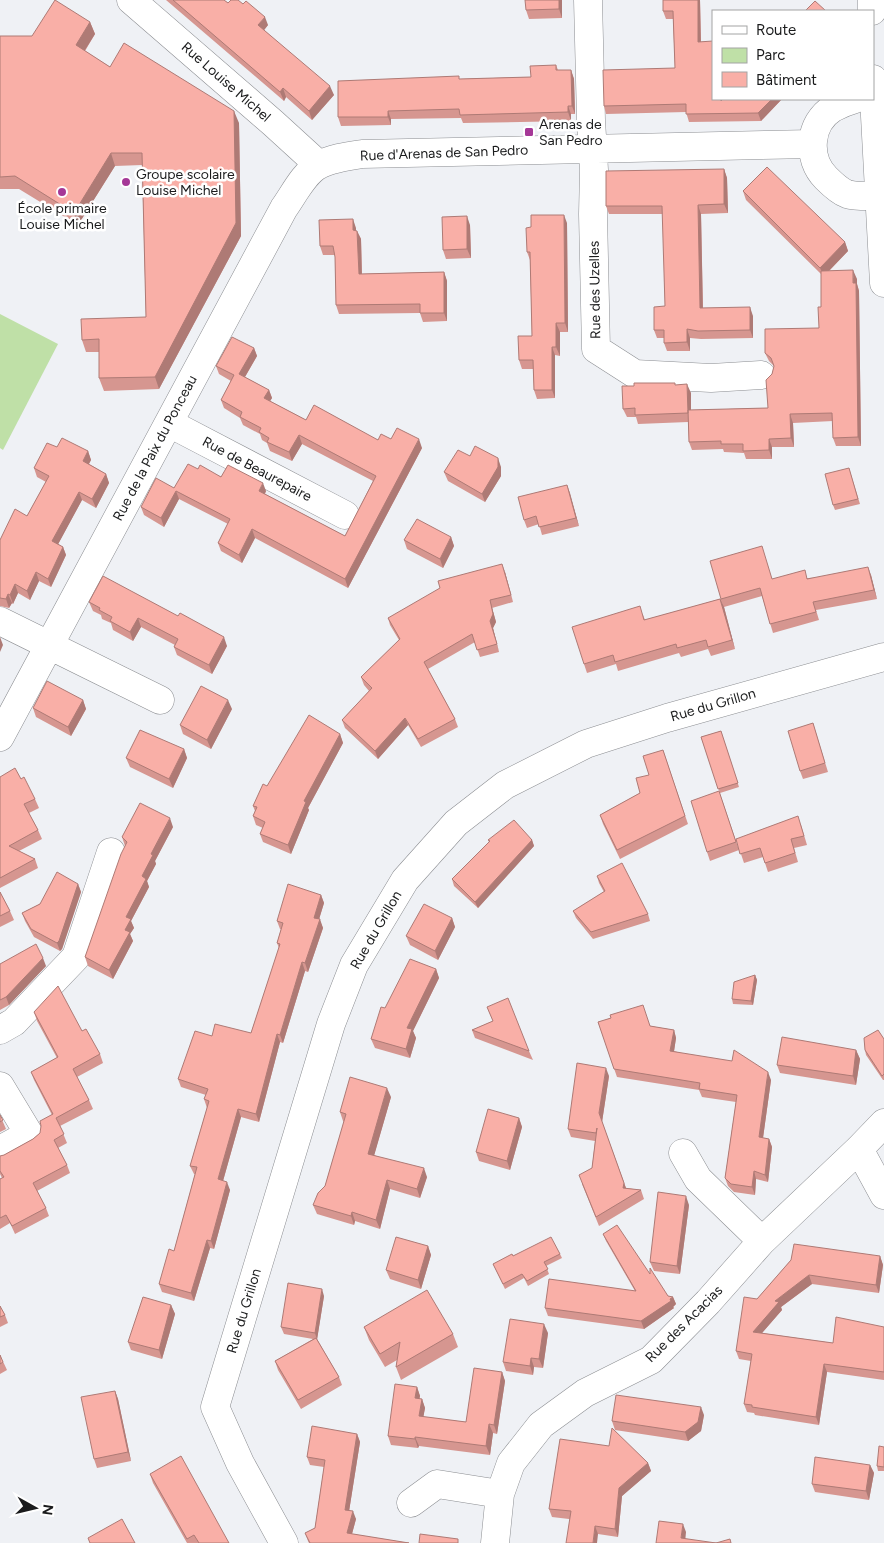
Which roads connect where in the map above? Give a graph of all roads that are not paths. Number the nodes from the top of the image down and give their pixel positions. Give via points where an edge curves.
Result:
1 (131, 0) edge
2 (588, 0) edge
3 (852, 100) edge
4 (873, 100) edge
5 (812, 144) junction
6 (593, 148) junction
7 (319, 165) junction
8 (878, 196) junction
9 (884, 283) edge
10 (761, 375) dead end
11 (169, 423) junction
12 (345, 514) dead end
13 (0, 621) edge
14 (49, 646) junction
15 (884, 657) edge
16 (160, 700) dead end
17 (0, 737) edge
18 (111, 852) dead end
19 (0, 1030) edge
20 (0, 1086) edge
21 (884, 1123) edge
22 (859, 1149) junction
23 (0, 1150) edge
24 (682, 1153) dead end
25 (884, 1195) edge
26 (762, 1241) junction
27 (500, 1494) junction
28 (411, 1503) dead end
29 (284, 1543) edge
30 (495, 1543) edge

1 - 7 street, Rue Louise Michel
2 - 6 street
3 - 5 street via 832,108 822,118
4 - 8 street
5 - 6 street, Rue d'Arenas de San Pedro
5 - 8 street via 815,160 834,186 846,194
6 - 7 street, Rue d'Arenas de San Pedro via 362,154
6 - 10 street, Rue des Uzelles via 596,349 635,374 711,378
7 - 11 street, Rue de la Paix du Ponceau via 304,179 284,208
8 - 9 street
11 - 12 street, Rue de Beaurepaire
11 - 14 street, Rue de la Paix du Ponceau
13 - 14 street
14 - 16 street
14 - 17 street, Rue de la Paix du Ponceau
15 - 29 street, Rue du Grillon via 586,744 505,785 456,823 405,880 354,965 331,1024 215,1407 240,1463
18 - 19 street via 76,958 14,1022
20 - 23 street via 29,1134
21 - 22 street, Rue des Acacias
22 - 25 street
22 - 26 street, Rue des Acacias
24 - 26 street via 698,1179
26 - 27 street, Rue des Acacias via 651,1360 586,1393 541,1425 511,1462
27 - 28 street via 438,1484
27 - 30 street, Rue des Acacias

